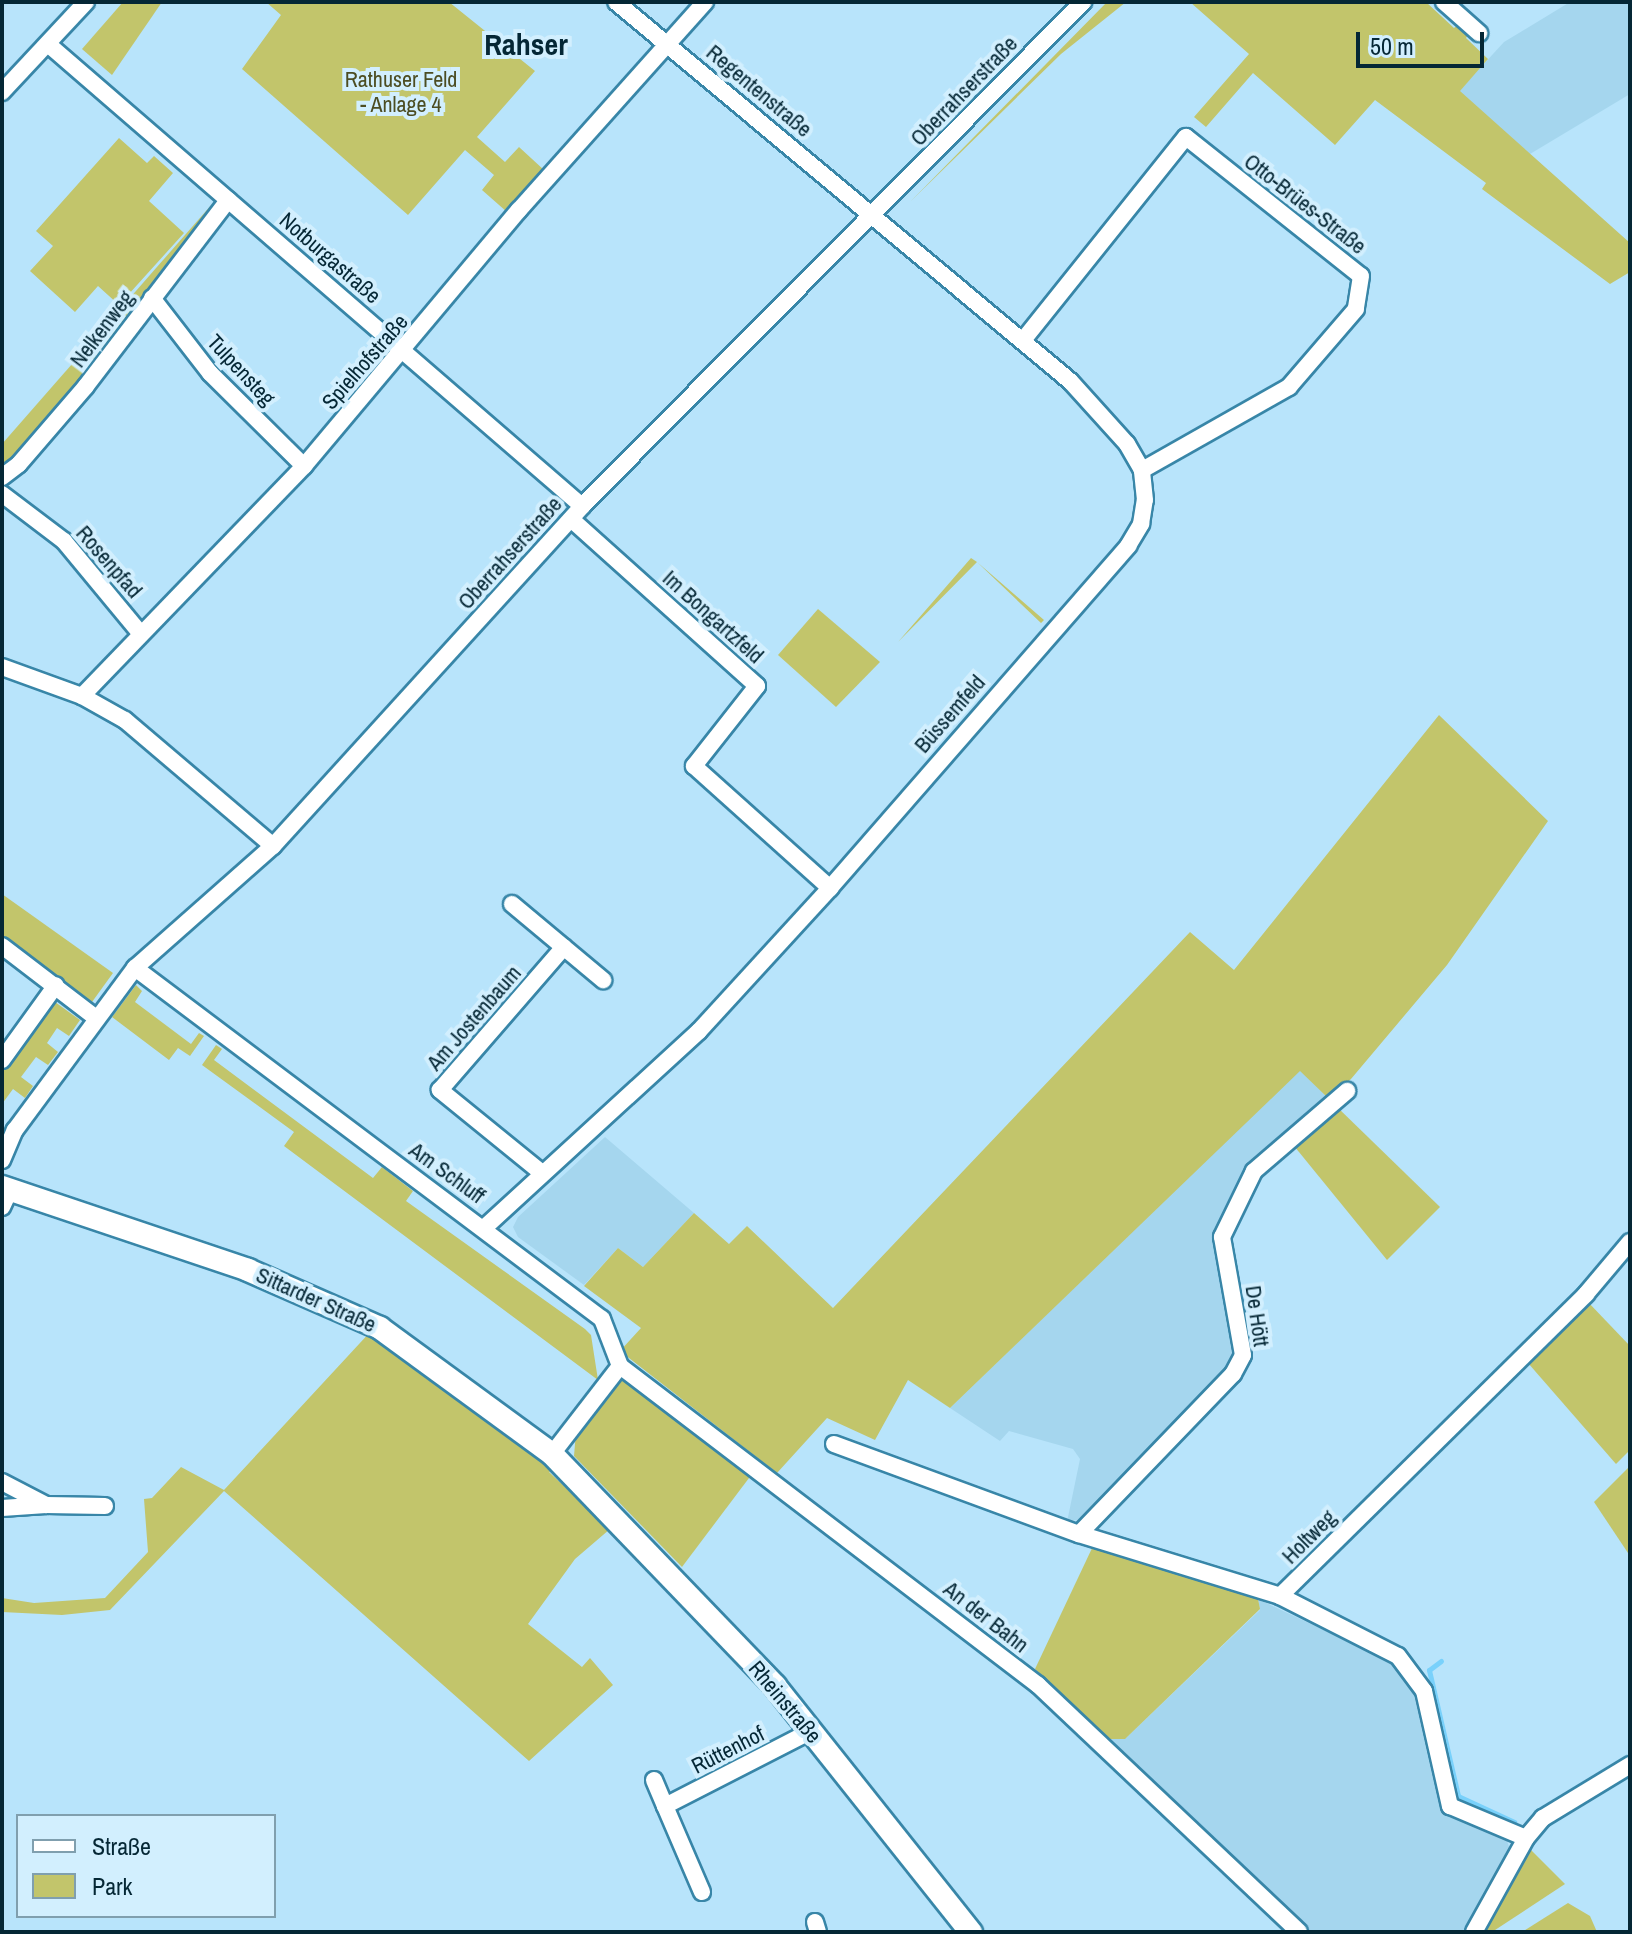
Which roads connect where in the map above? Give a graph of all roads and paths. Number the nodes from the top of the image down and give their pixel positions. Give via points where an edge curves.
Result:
1 (86, 2) edge
2 (616, 2) edge
3 (705, 2) edge
4 (1083, 2) edge
5 (1444, 2) edge
6 (1479, 33) dead end
7 (49, 45) junction
8 (670, 46) junction
9 (2, 92) edge
10 (228, 200) junction
11 (874, 215) junction
12 (152, 298) junction
13 (1024, 339) junction
14 (405, 352) junction
15 (304, 466) junction
16 (1142, 470) junction
17 (2, 477) edge
18 (2, 494) edge
19 (576, 512) junction
20 (140, 633) junction
21 (2, 667) edge
22 (82, 696) junction
23 (273, 846) junction
24 (830, 888) junction
25 (512, 904) dead end
26 (2, 946) edge
27 (564, 947) junction
28 (135, 968) junction
29 (603, 980) dead end
30 (56, 985) junction
31 (95, 1017) junction
32 (2, 1060) edge
33 (1347, 1091) dead end
34 (2, 1160) edge
35 (542, 1173) junction
36 (5, 1195) edge
37 (484, 1228) junction
38 (1630, 1242) edge
39 (620, 1366) junction
40 (834, 1444) dead end
41 (552, 1454) junction
42 (2, 1482) edge
43 (588, 1490) joint
44 (46, 1505) junction
45 (105, 1506) dead end
46 (2, 1508) edge
47 (1079, 1534) junction
48 (1280, 1596) junction
49 (811, 1731) junction
50 (1630, 1765) edge
51 (654, 1780) dead end
52 (665, 1806) junction
53 (1526, 1838) junction
54 (702, 1892) dead end
55 (965, 1930) edge
56 (1299, 1932) edge
57 (1474, 1932) edge

1 - 7 street
2 - 8 street, Regentenstraße
3 - 8 street, Spielhofstraße
4 - 11 street, Oberrahserstraße
5 - 6 street
7 - 9 street
7 - 10 street, Notburgastraße
8 - 11 street, Regentenstraße
8 - 14 street, Spielhofstraße via 519,210
10 - 12 street, Nelkenweg
10 - 14 street, Notburgastraße
11 - 13 street
11 - 19 street, Oberrahserstraße
12 - 15 street, Tulpensteg via 210,373
12 - 17 street, Nelkenweg via 86,386
13 - 16 street via 1127,444
13 - 16 street, Otto-Brües-Straße via 1186,137 1361,276 1356,309 1289,387
14 - 15 street, Spielhofstraße
14 - 19 street, Notburgastraße
15 - 20 street, Spielhofstraße via 203,575
16 - 24 street, Büssemfeld via 1141,524 1128,546
18 - 20 street, Rosenpfad via 64,541
19 - 23 street, Oberrahserstraße
19 - 24 street, Im Bongartzfeld via 757,686 694,766
20 - 22 street, Spielhofstraße
21 - 22 street
22 - 23 street via 135,727
23 - 28 street, Oberrahserstraße
24 - 35 street, Büssemfeld via 699,1031
25 - 27 street
26 - 30 street
27 - 29 street
27 - 35 street, Am Jostenbaum via 440,1090
28 - 31 street, Oberrahserstraße
28 - 37 street, Am Schluff
30 - 31 street
30 - 32 street
31 - 34 street, Oberrahserstraße via 15,1130
33 - 47 street, De Hött via 1254,1171 1222,1237 1243,1355 1233,1374
35 - 37 street, Büssemfeld
36 - 41 street, Sittarder Straße via 248,1270 380,1328
37 - 39 street, Am Schluff via 602,1319
38 - 48 street, Holtweg via 1586,1294
39 - 41 street
39 - 56 street, An der Bahn via 1038,1685
40 - 47 street
41 - 43 street, Sittarder Straße
42 - 44 street
43 - 49 street, Rheinstraße via 775,1686
44 - 45 street
44 - 46 street
47 - 48 street
48 - 53 street, Holtweg via 1398,1656 1424,1691 1450,1806
49 - 52 street, Rüttenhof
49 - 55 street, Rheinstraße
50 - 53 street via 1543,1818
51 - 52 street
52 - 54 street
53 - 57 street

